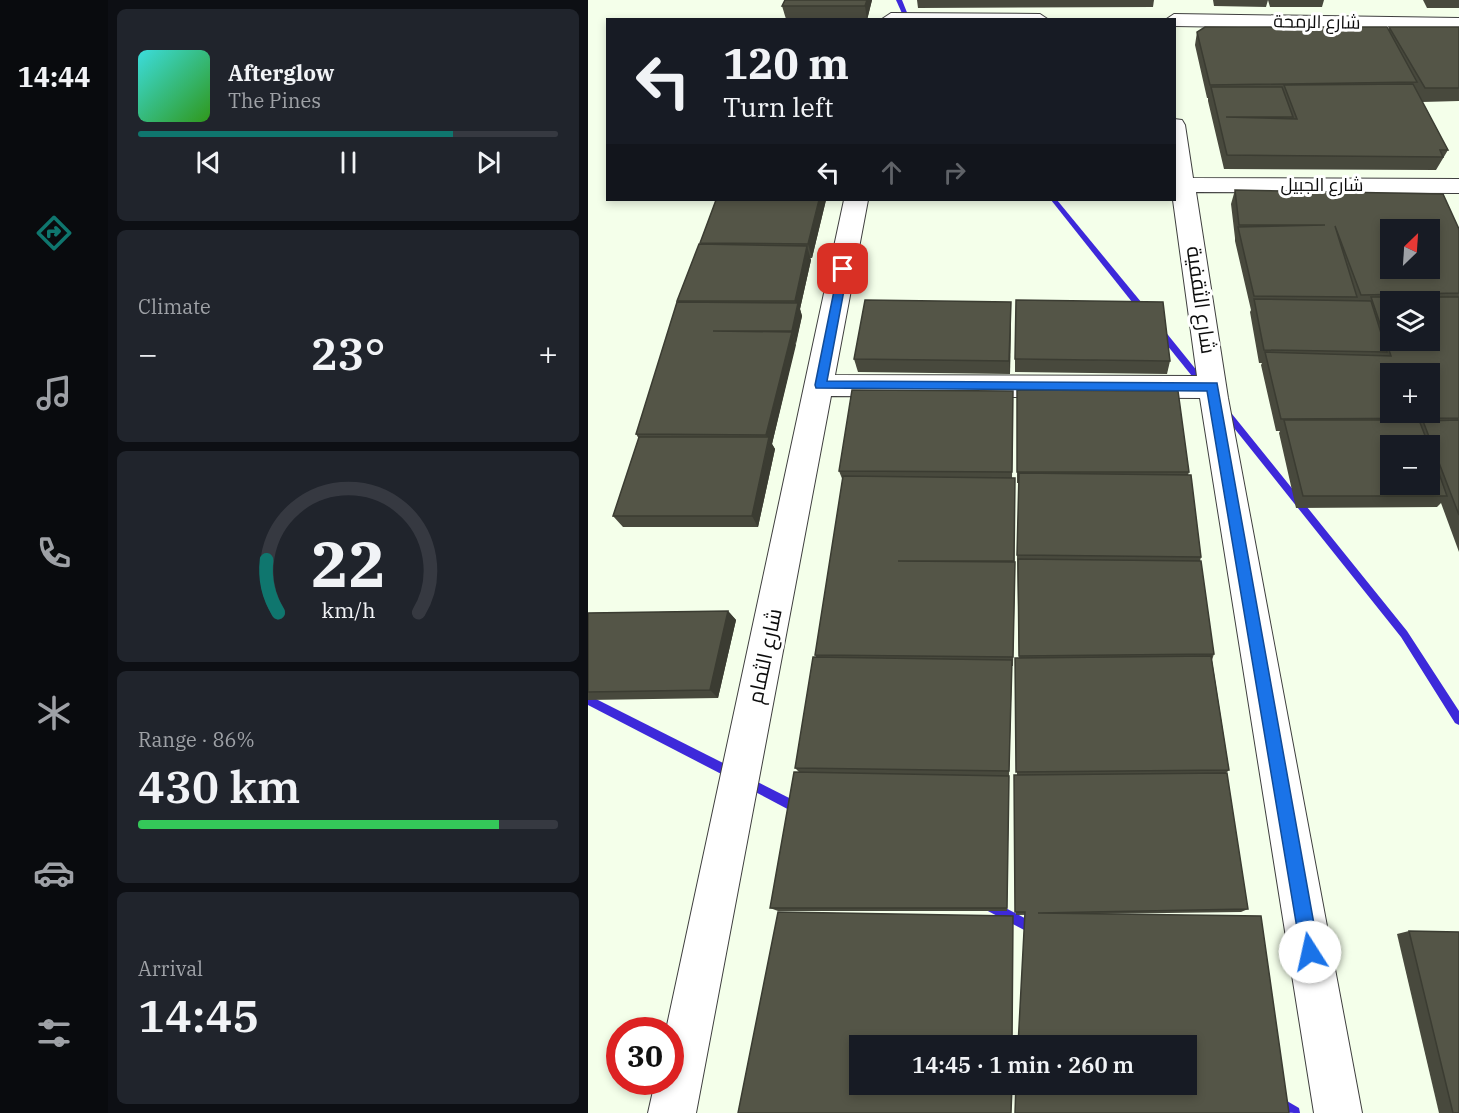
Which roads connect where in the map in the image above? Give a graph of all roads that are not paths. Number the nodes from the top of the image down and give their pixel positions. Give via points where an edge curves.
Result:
1 (895, 0) edge
2 (891, 18) edge
3 (1176, 20) edge
4 (1459, 24) edge
5 (1176, 136) edge
6 (1185, 184) junction
7 (1456, 193) edge
8 (856, 201) edge
9 (820, 385) junction
10 (1212, 387) junction
11 (672, 1113) edge
12 (1338, 1113) edge

1 - 2 street
3 - 4 street, شارع الرمحة via 1402,15
5 - 6 street, شارع الثقفية
6 - 7 street, شارع الجبيل
6 - 10 street, شارع الثقفية
8 - 9 street, شارع الثمام
9 - 10 street
9 - 11 street, شارع الثمام
10 - 12 street, شارع الثقفية

